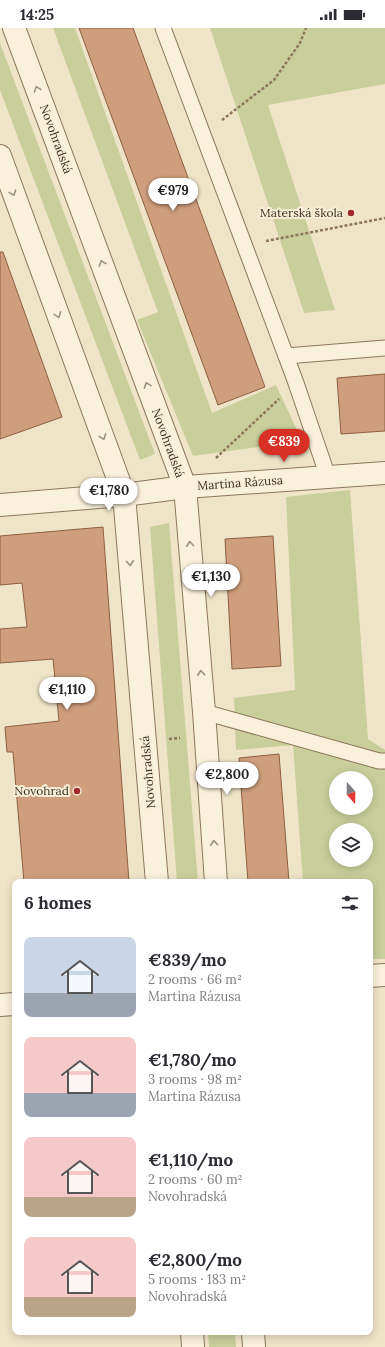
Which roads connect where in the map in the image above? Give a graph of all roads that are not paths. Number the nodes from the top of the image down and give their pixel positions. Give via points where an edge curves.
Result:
1 (14, 28) edge
2 (163, 28) edge
3 (0, 156) edge
4 (385, 348) edge
5 (286, 356) junction
6 (385, 473) edge
7 (328, 477) junction
8 (185, 487) junction
9 (124, 494) junction
10 (0, 505) edge
11 (204, 712) junction
12 (385, 761) edge
13 (157, 879) edge
14 (216, 879) edge
15 (385, 975) edge
16 (373, 976) edge
17 (12, 1004) edge
18 (0, 1005) edge
19 (192, 1335) edge
20 (253, 1335) edge
21 (193, 1347) edge
22 (254, 1347) edge

8 -> 1 street, Novohradská
2 - 5 lane
3 -> 9 street, Novohradská
4 - 5 lane
5 - 7 lane
6 - 7 street, Martina Rázusa
7 - 8 street, Martina Rázusa
8 - 9 street, Martina Rázusa
11 -> 8 street, Novohradská
9 - 10 street, Martina Rázusa
9 -> 13 street, Novohradská
11 - 12 lane
14 -> 11 street, Novohradská
15 - 16 street
17 - 18 street
19 - 21 street
20 - 22 street

